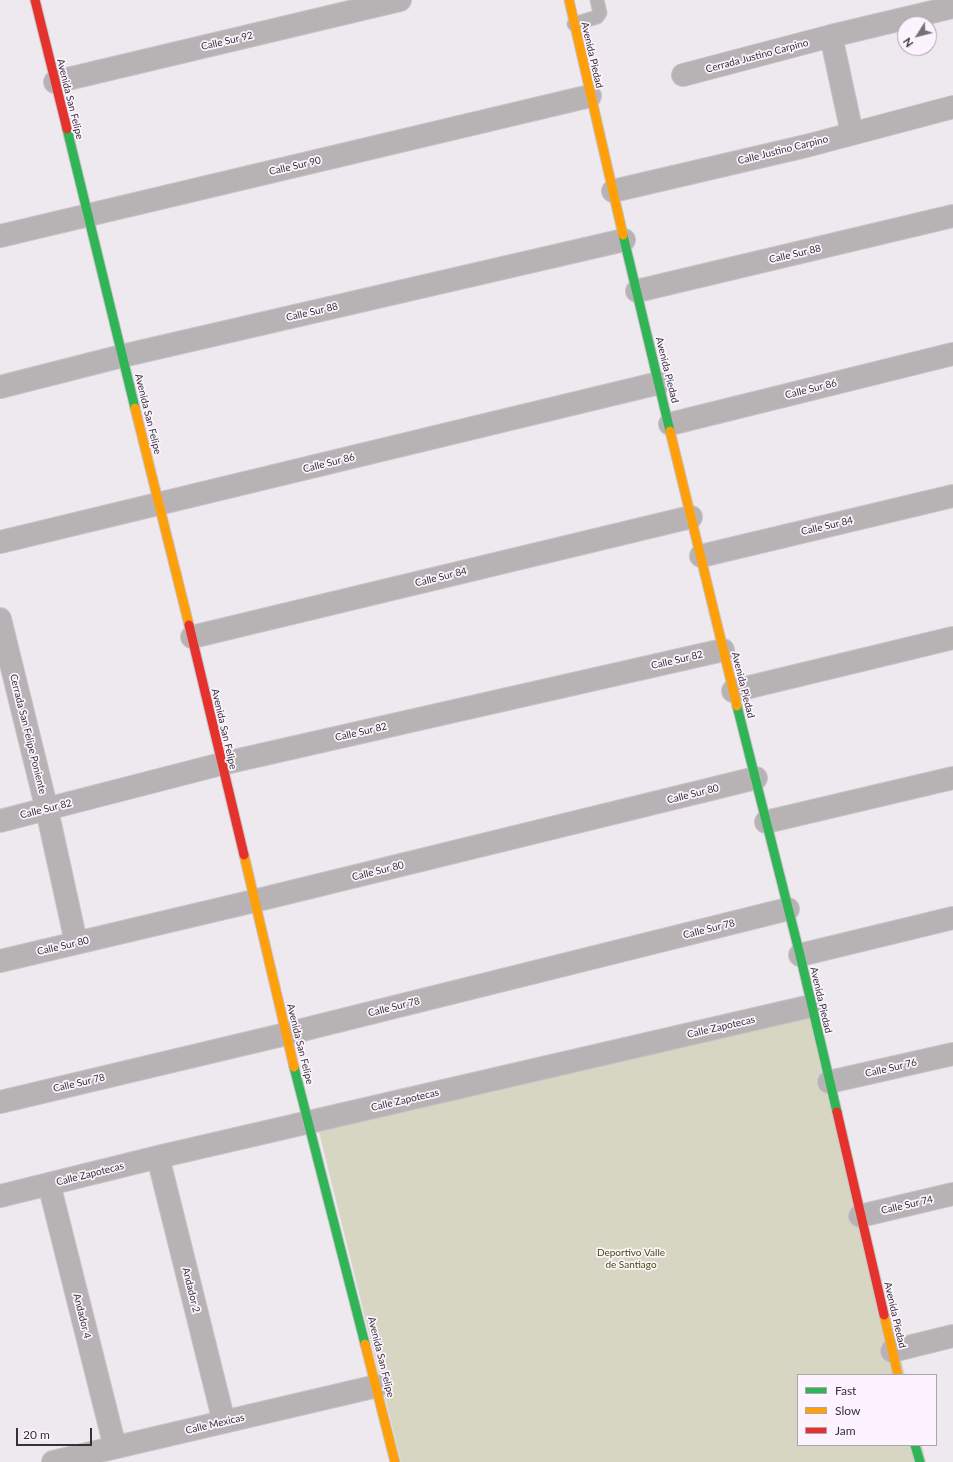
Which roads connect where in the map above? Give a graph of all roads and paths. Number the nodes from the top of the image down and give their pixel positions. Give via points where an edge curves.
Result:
1 (35, 0) edge
2 (400, 0) edge
3 (569, 0) edge
4 (597, 0) edge
5 (953, 6) edge
6 (574, 24) junction
7 (831, 36) junction
8 (683, 75) dead end
9 (55, 82) junction
10 (590, 96) junction
11 (953, 107) edge
12 (852, 133) junction
13 (613, 191) junction
14 (87, 215) junction
15 (953, 216) edge
16 (0, 236) edge
17 (624, 240) junction
18 (637, 291) junction
19 (953, 354) edge
20 (122, 356) junction
21 (659, 383) junction
22 (0, 387) edge
23 (670, 424) junction
24 (953, 496) edge
25 (159, 504) junction
26 (691, 517) junction
27 (0, 542) edge
28 (701, 556) junction
29 (0, 619) edge
30 (192, 638) junction
31 (953, 638) edge
32 (723, 650) junction
33 (8, 682) edge
34 (733, 692) junction
35 (221, 764) junction
36 (756, 778) junction
37 (953, 778) edge
38 (46, 810) junction
39 (0, 821) edge
40 (766, 822) junction
41 (254, 901) junction
42 (788, 909) junction
43 (953, 918) edge
44 (76, 942) junction
45 (800, 955) junction
46 (0, 961) edge
47 (811, 1006) junction
48 (286, 1034) junction
49 (953, 1054) edge
50 (829, 1082) junction
51 (0, 1102) edge
52 (310, 1122) junction
53 (158, 1157) junction
54 (49, 1184) junction
55 (953, 1194) edge
56 (0, 1196) edge
57 (860, 1216) junction
58 (953, 1336) edge
59 (892, 1351) junction
60 (898, 1374) edge
61 (377, 1386) junction
62 (224, 1422) junction
63 (915, 1446) edge
64 (115, 1448) junction
65 (53, 1462) edge
66 (396, 1462) edge
67 (920, 1462) edge

1 - 9 street, Avenida San Felipe
2 - 9 street, Calle Sur 92
3 - 6 street, Avenida Piedad
4 - 6 lane via 599,16
5 - 7 street, Cerrada Justino Carpino
6 - 10 street, Avenida Piedad
7 - 8 street, Cerrada Justino Carpino
7 - 12 street
9 - 14 street, Avenida San Felipe
10 - 13 street, Avenida Piedad
10 - 14 street, Calle Sur 90
11 - 12 street, Calle Justino Carpino
12 - 13 street, Calle Justino Carpino
13 - 17 street, Avenida Piedad
14 - 16 street, Calle Sur 90
14 - 20 street, Avenida San Felipe
15 - 18 street, Calle Sur 88
17 - 18 street, Avenida Piedad
17 - 20 street, Calle Sur 88
18 - 21 street, Avenida Piedad
19 - 23 street, Calle Sur 86
20 - 22 street, Calle Sur 88
20 - 25 street, Avenida San Felipe
21 - 23 street, Avenida Piedad
21 - 25 street, Calle Sur 86
23 - 26 street, Avenida Piedad
24 - 28 street, Calle Sur 84
25 - 27 street, Calle Sur 86
25 - 30 street, Avenida San Felipe
26 - 28 street, Avenida Piedad
26 - 30 street, Calle Sur 84
28 - 32 street, Avenida Piedad
29 - 33 street, Cerrada San Felipe Poniente
30 - 35 street, Avenida San Felipe
31 - 34 street
32 - 34 street, Avenida Piedad
32 - 35 street, Calle Sur 82
33 - 38 street, Cerrada San Felipe Poniente
34 - 36 street, Avenida Piedad
35 - 38 street, Calle Sur 82
35 - 41 street, Avenida San Felipe
36 - 40 street, Avenida Piedad
36 - 41 street, Calle Sur 80
37 - 40 street
38 - 39 street, Calle Sur 82
38 - 44 street, Cerrada San Felipe Poniente
40 - 42 street, Avenida Piedad
41 - 44 street, Calle Sur 80
41 - 48 street, Avenida San Felipe
42 - 45 street, Avenida Piedad
42 - 48 street, Calle Sur 78
43 - 45 street
44 - 46 street, Calle Sur 80
45 - 47 street, Avenida Piedad
47 - 50 street, Avenida Piedad
47 - 52 street, Calle Zapotecas
48 - 51 street, Calle Sur 78
48 - 52 street, Avenida San Felipe
49 - 50 street, Calle Sur 76
50 - 57 street, Avenida Piedad
52 - 53 street, Calle Zapotecas
52 - 61 street, Avenida San Felipe
53 - 54 street, Calle Zapotecas
53 - 62 street, Andador 2
54 - 56 street, Calle Zapotecas
54 - 64 street, Andador 4
55 - 57 street, Calle Sur 74
57 - 59 street, Avenida Piedad
58 - 59 street
59 - 60 street, Avenida Piedad
61 - 62 street, Calle Mexicas
61 - 66 street, Avenida San Felipe
62 - 64 street, Calle Mexicas
63 - 67 street
64 - 65 street, Calle Mexicas

